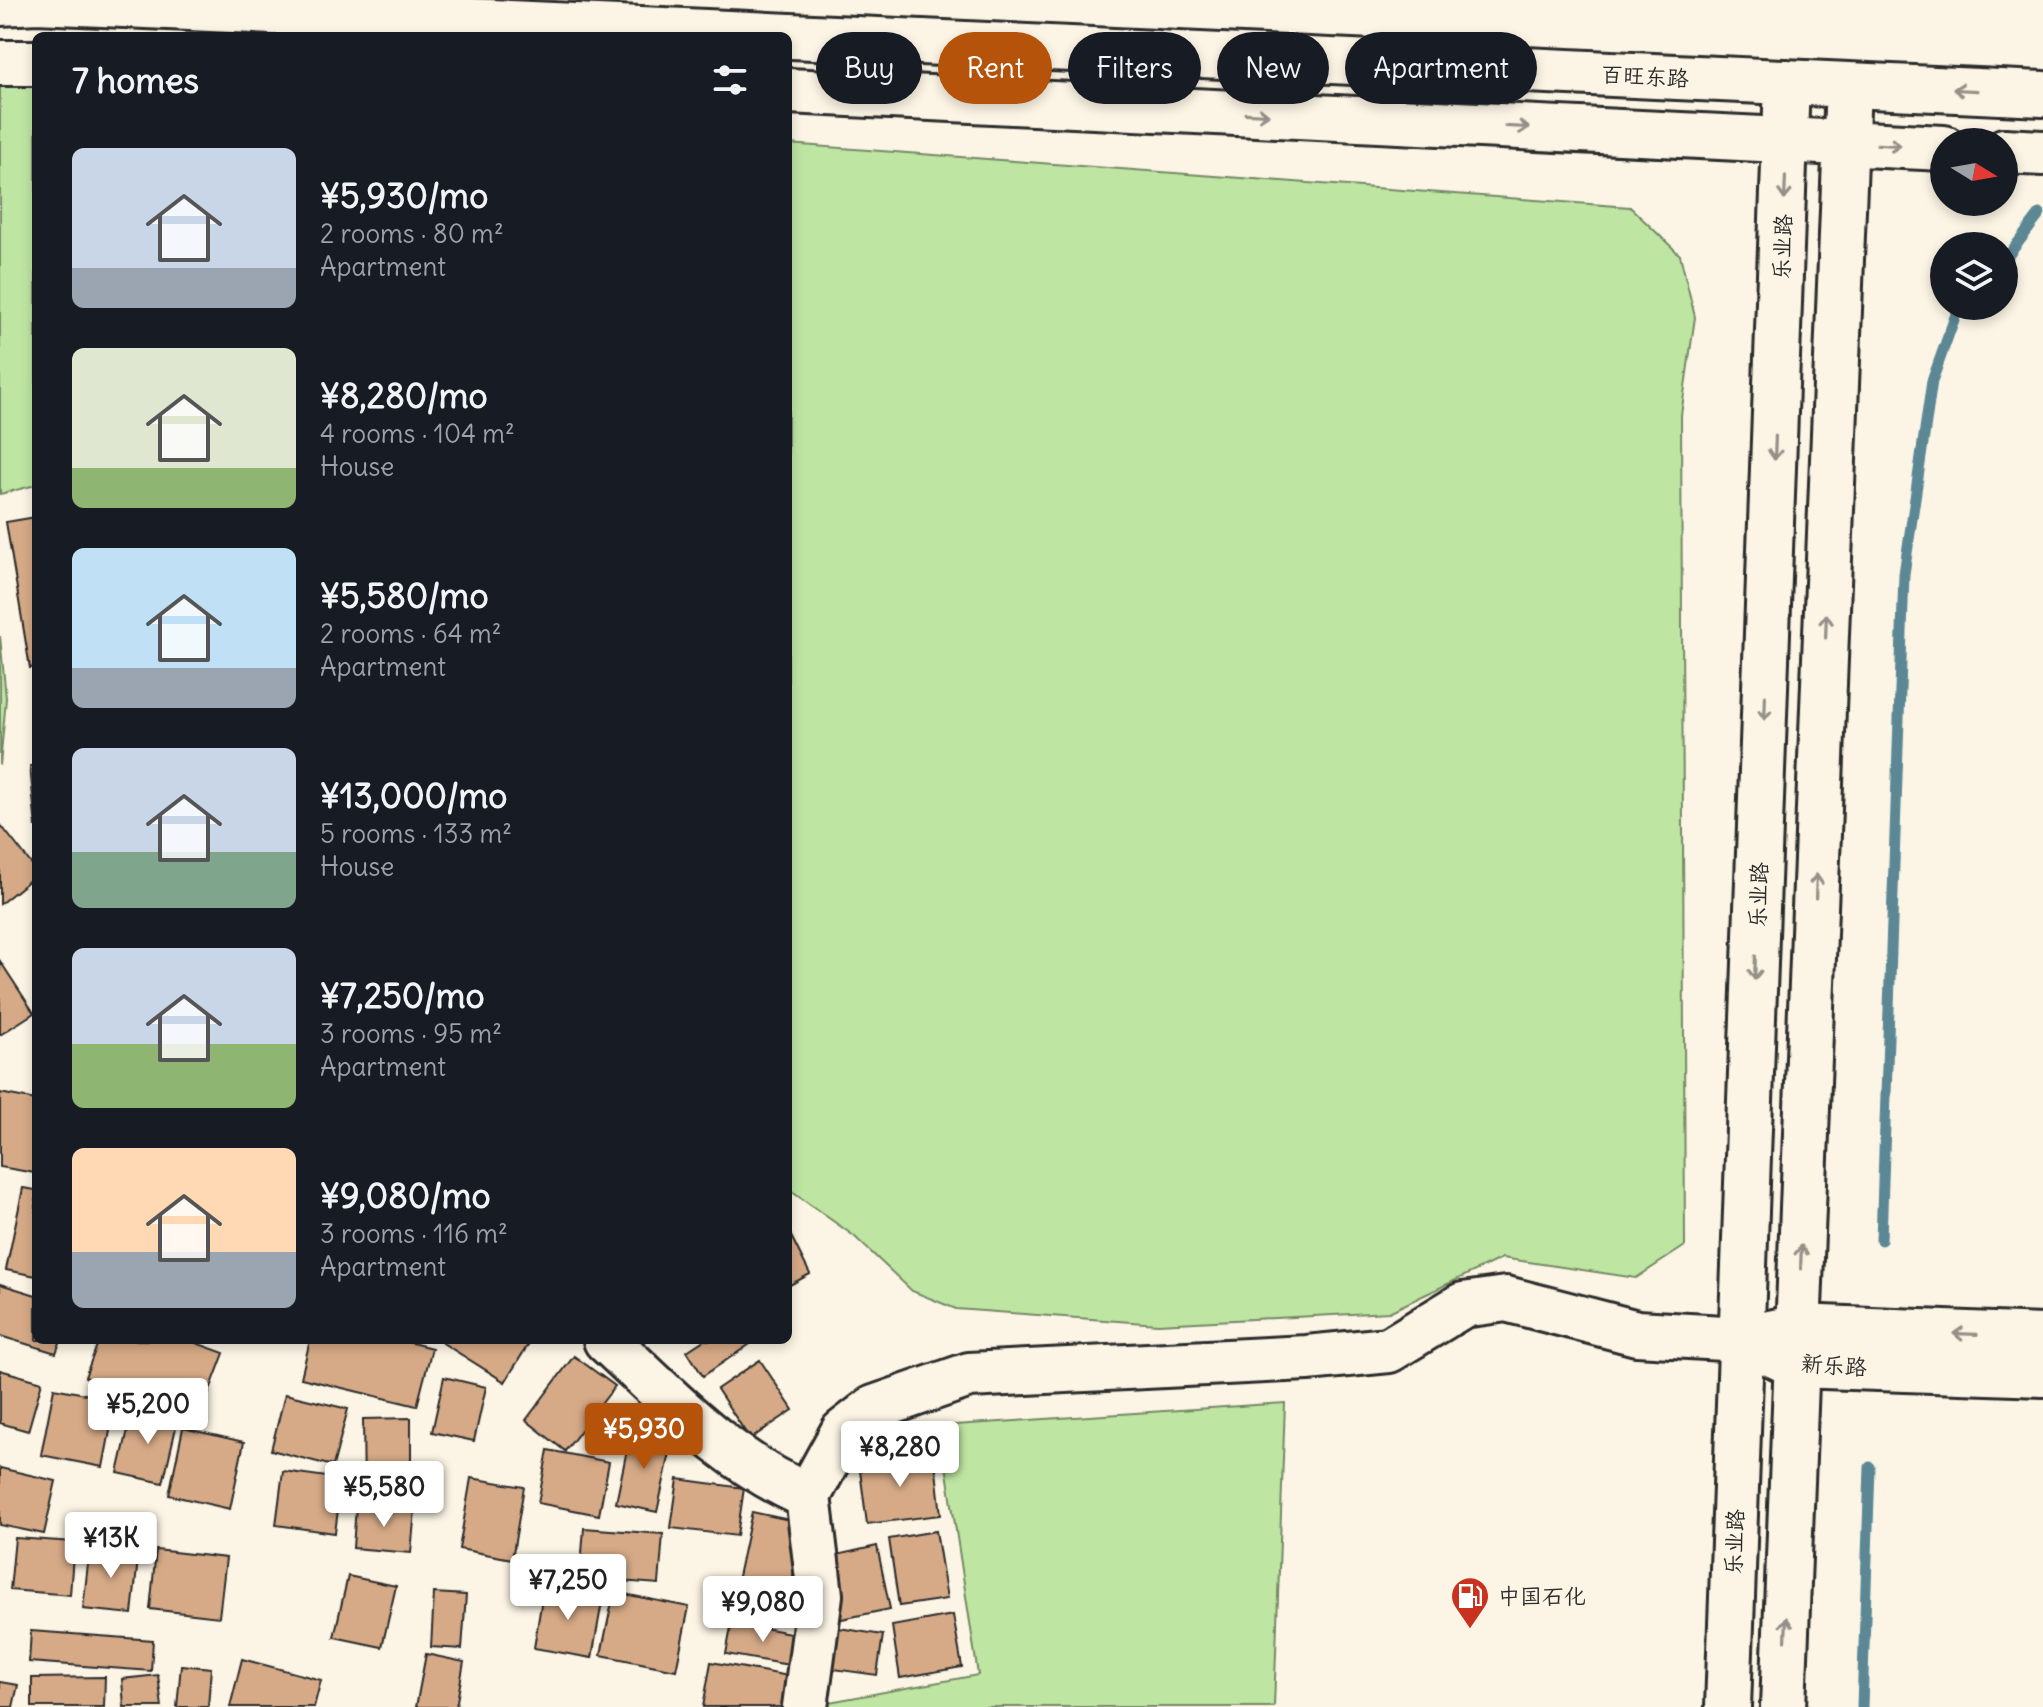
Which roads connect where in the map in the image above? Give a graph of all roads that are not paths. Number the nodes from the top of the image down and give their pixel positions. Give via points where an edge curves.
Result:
1 (0, 3) edge
2 (713, 32) edge
3 (792, 36) edge
4 (0, 63) edge
5 (32, 63) edge
6 (1787, 82) junction
7 (1848, 85) junction
8 (792, 91) edge
9 (2043, 94) edge
10 (1786, 140) junction
11 (1845, 143) junction
12 (1930, 147) edge
13 (2018, 152) edge
14 (2043, 153) edge
15 (2043, 1337) edge
16 (1741, 1339) junction
17 (610, 1344) edge
18 (1797, 1346) junction
19 (2043, 1374) edge
20 (808, 1496) junction
21 (805, 1707) edge
22 (1728, 1707) edge
23 (1783, 1707) edge

1 - 2 main road, 百旺东路
3 - 6 main road, 百旺东路
4 - 5 main road
6 - 7 main road, 百旺东路
6 - 10 main road, 乐业路
9 -> 7 main road, 百旺东路
7 - 11 main road
8 -> 10 main road
10 - 11 main road
10 -> 16 main road, 乐业路
11 -> 12 main road
18 -> 11 main road
13 - 14 main road
15 -> 18 main road, 新乐路
16 - 18 main road, 新乐路
16 - 20 main road, 新乐路 via 1637,1333 1506,1299 1463,1305 1389,1350 969,1375 874,1408 843,1432
16 - 22 main road, 乐业路
17 - 20 main road via 723,1448
18 - 19 main road, 新乐路
23 -> 18 main road
20 - 21 main road via 820,1595

